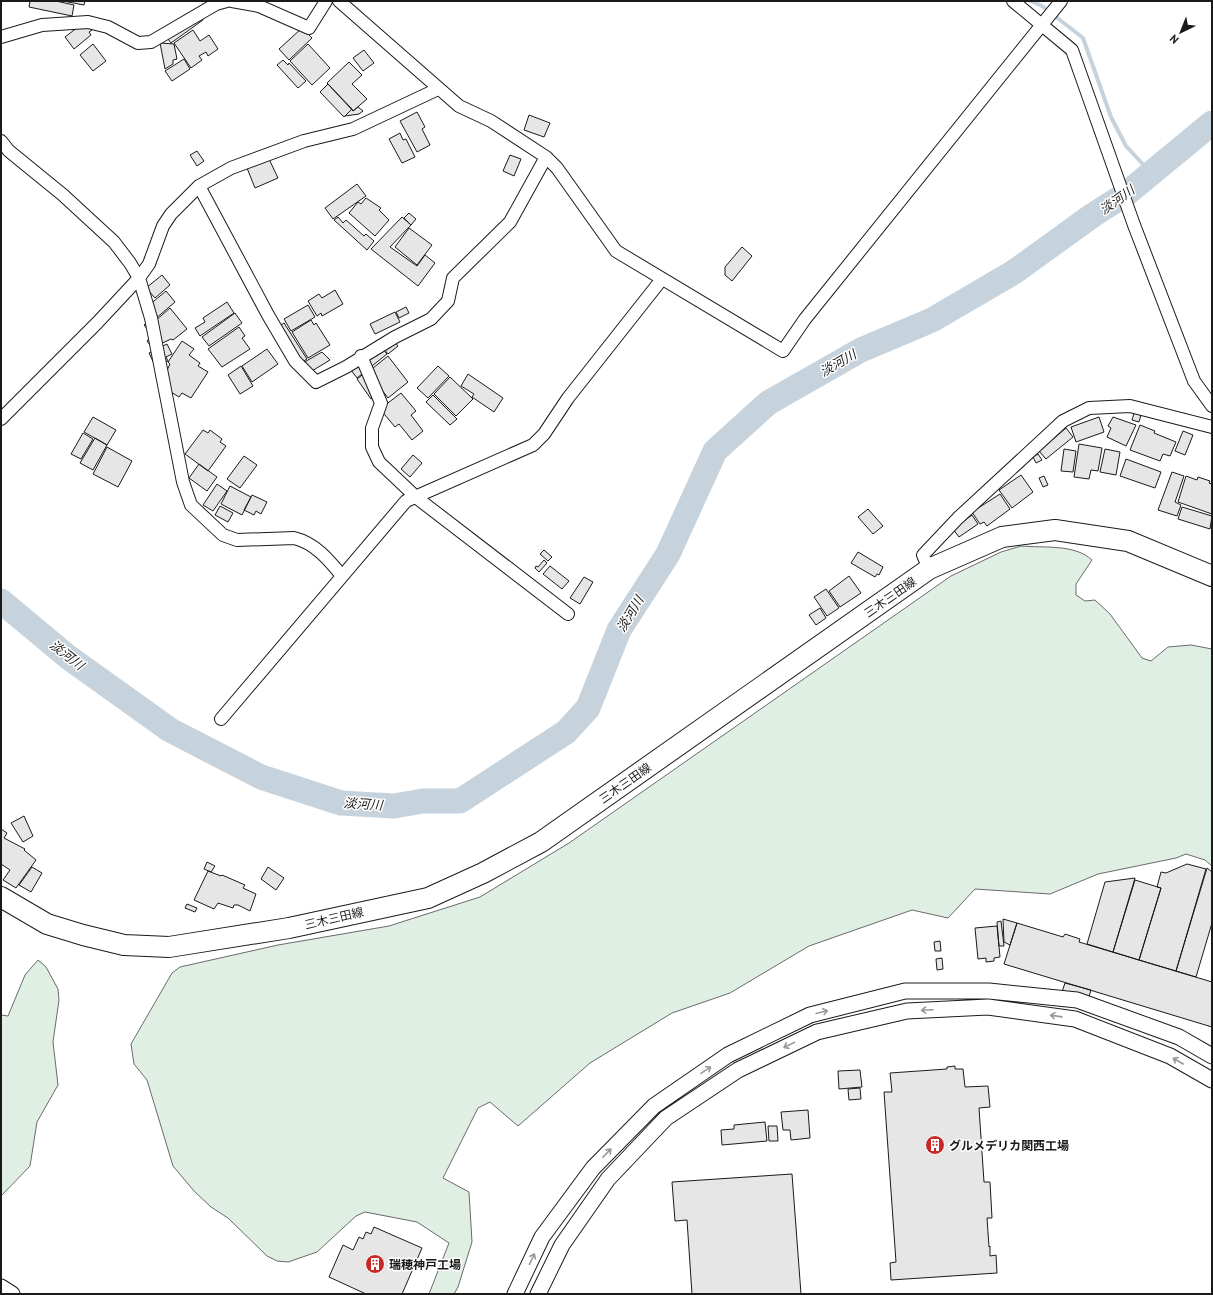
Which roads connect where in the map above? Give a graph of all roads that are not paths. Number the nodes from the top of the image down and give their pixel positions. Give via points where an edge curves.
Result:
1 (227, 1) edge
2 (232, 1) edge
3 (326, 1) edge
4 (339, 1) edge
5 (1013, 1) edge
6 (1059, 3) edge
7 (1044, 21) junction
8 (1, 37) edge
9 (438, 89) junction
10 (1, 141) edge
11 (546, 157) junction
12 (199, 186) junction
13 (139, 278) junction
14 (662, 279) junction
15 (361, 356) junction
16 (1212, 406) edge
17 (1, 419) edge
18 (1212, 427) edge
19 (417, 498) junction
20 (929, 569) junction
21 (342, 576) junction
22 (1212, 576) edge
23 (568, 614) dead end
24 (221, 719) dead end
25 (1, 897) edge
26 (1212, 1056) edge
27 (1212, 1080) edge
28 (1, 1287) edge
29 (12, 1294) edge
30 (515, 1294) edge
31 (538, 1294) edge

1 - 8 street via 216,4 151,42 138,43 108,27 88,22 42,25
2 - 3 street via 259,6 309,28
4 - 9 street
5 - 7 street
6 - 7 street
7 - 14 street via 810,313 784,351
7 - 16 street via 1072,50 1111,154 1134,225 1194,381
9 - 11 street via 459,106 490,121
9 - 12 street via 353,129 304,141 231,168
10 - 13 street via 9,151 63,195 114,242
11 - 14 street via 557,168 616,251
11 - 15 street via 510,222 453,278 448,301 431,319
12 - 13 street via 171,214 163,226 149,264
12 - 15 street via 295,362 316,382 346,367
13 - 17 street
13 - 21 street via 151,318 183,482 191,505 223,535 237,540 301,540 323,553
14 - 19 street via 533,445
15 - 19 street via 381,403 372,428 372,447 379,462
18 - 20 street via 1130,406 1089,408 1063,421 958,518 923,555
19 - 21 street via 406,501
19 - 23 street
20 - 22 main road, 三木三田線 via 1002,537 1055,530 1128,541
20 - 25 main road, 三木三田線 via 541,842 483,873 428,898 290,928 169,947 124,945 83,935 47,924
21 - 24 street
30 -> 26 street via 542,1237 592,1168 654,1106 728,1055 810,1015 905,991 1003,992 1077,1000 1179,1037
27 -> 31 street via 1170,1056 1075,1019 988,1007 907,1011 817,1032 738,1070 666,1118 608,1179 562,1245
28 - 29 street

